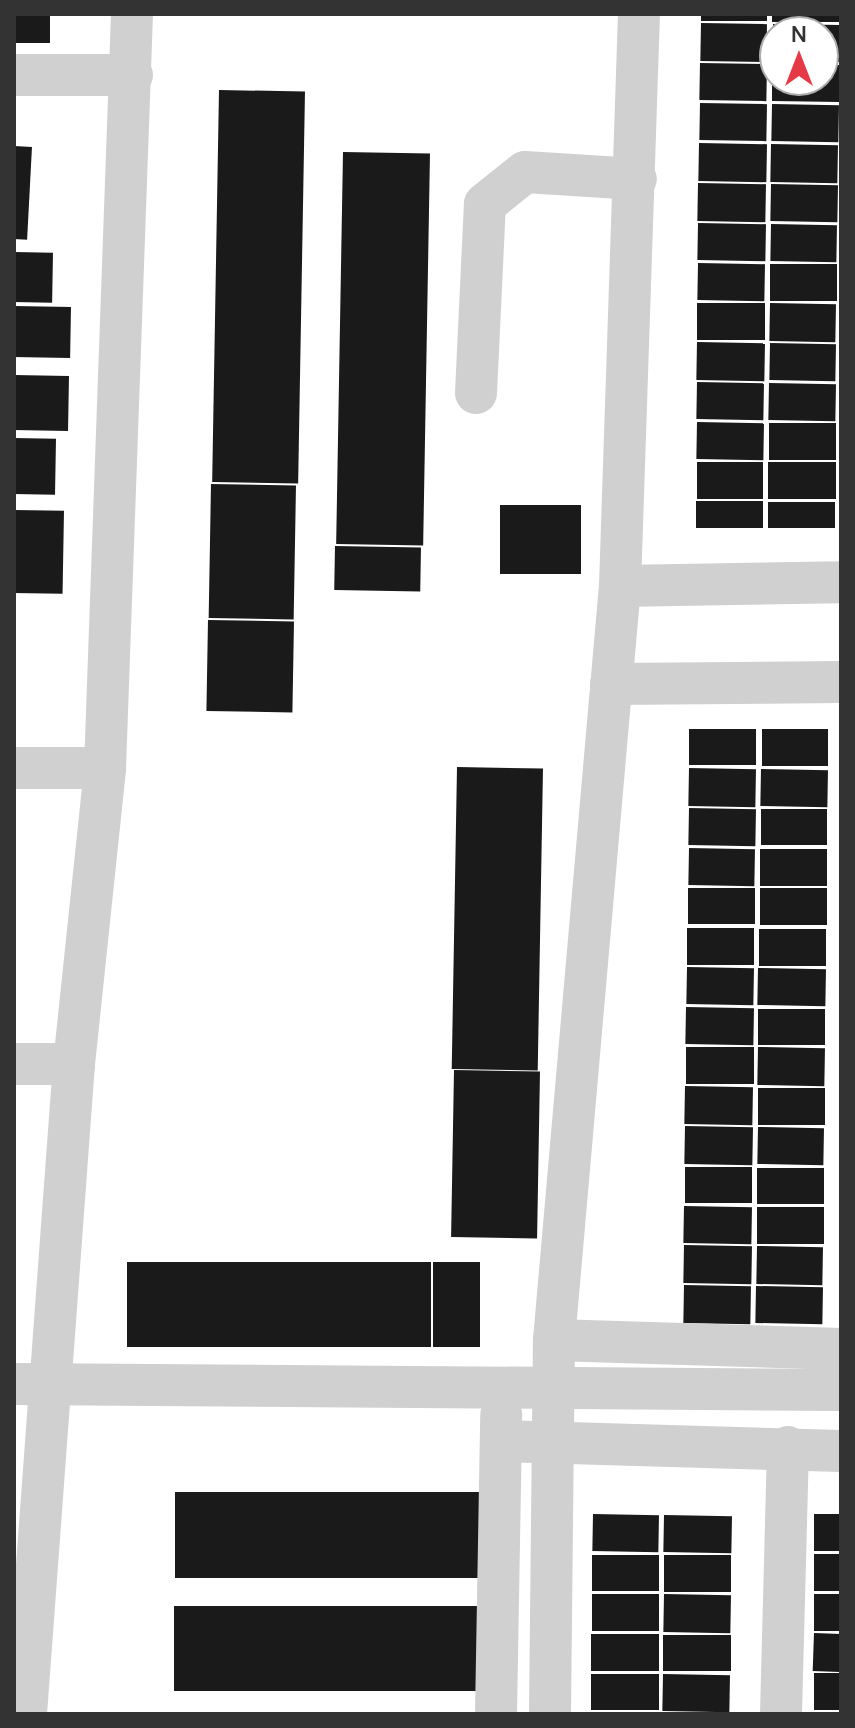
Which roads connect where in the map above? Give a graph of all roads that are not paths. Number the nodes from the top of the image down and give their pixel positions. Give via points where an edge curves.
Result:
1 (132, 14) edge
2 (639, 14) edge
3 (14, 75) edge
4 (132, 75) junction
5 (636, 179) junction
6 (476, 393) dead end
7 (841, 582) edge
8 (620, 586) junction
9 (841, 682) edge
10 (611, 684) junction
11 (14, 768) edge
12 (105, 768) junction
13 (14, 1064) edge
14 (74, 1064) junction
15 (554, 1340) junction
16 (841, 1349) edge
17 (33, 1384) edge
18 (553, 1385) junction
19 (502, 1387) junction
20 (841, 1390) edge
21 (501, 1441) junction
22 (553, 1443) junction
23 (840, 1443) edge
24 (788, 1447) junction
25 (26, 1714) edge
26 (496, 1714) edge
27 (550, 1714) edge
28 (781, 1714) edge

1 - 4 street
2 - 5 street
3 - 4 street
4 - 12 street
5 - 6 street via 525,172 490,198 482,218
5 - 8 street
7 - 8 street
8 - 10 street
9 - 10 street
10 - 15 street
11 - 12 street
12 - 14 street
13 - 14 street
14 - 17 street
15 - 16 street
15 - 18 street
17 - 19 street
17 - 25 street
18 - 19 street
18 - 20 street
18 - 22 street
19 - 21 street
21 - 22 street
21 - 26 street
22 - 24 street
22 - 27 street
23 - 24 street
24 - 28 street

